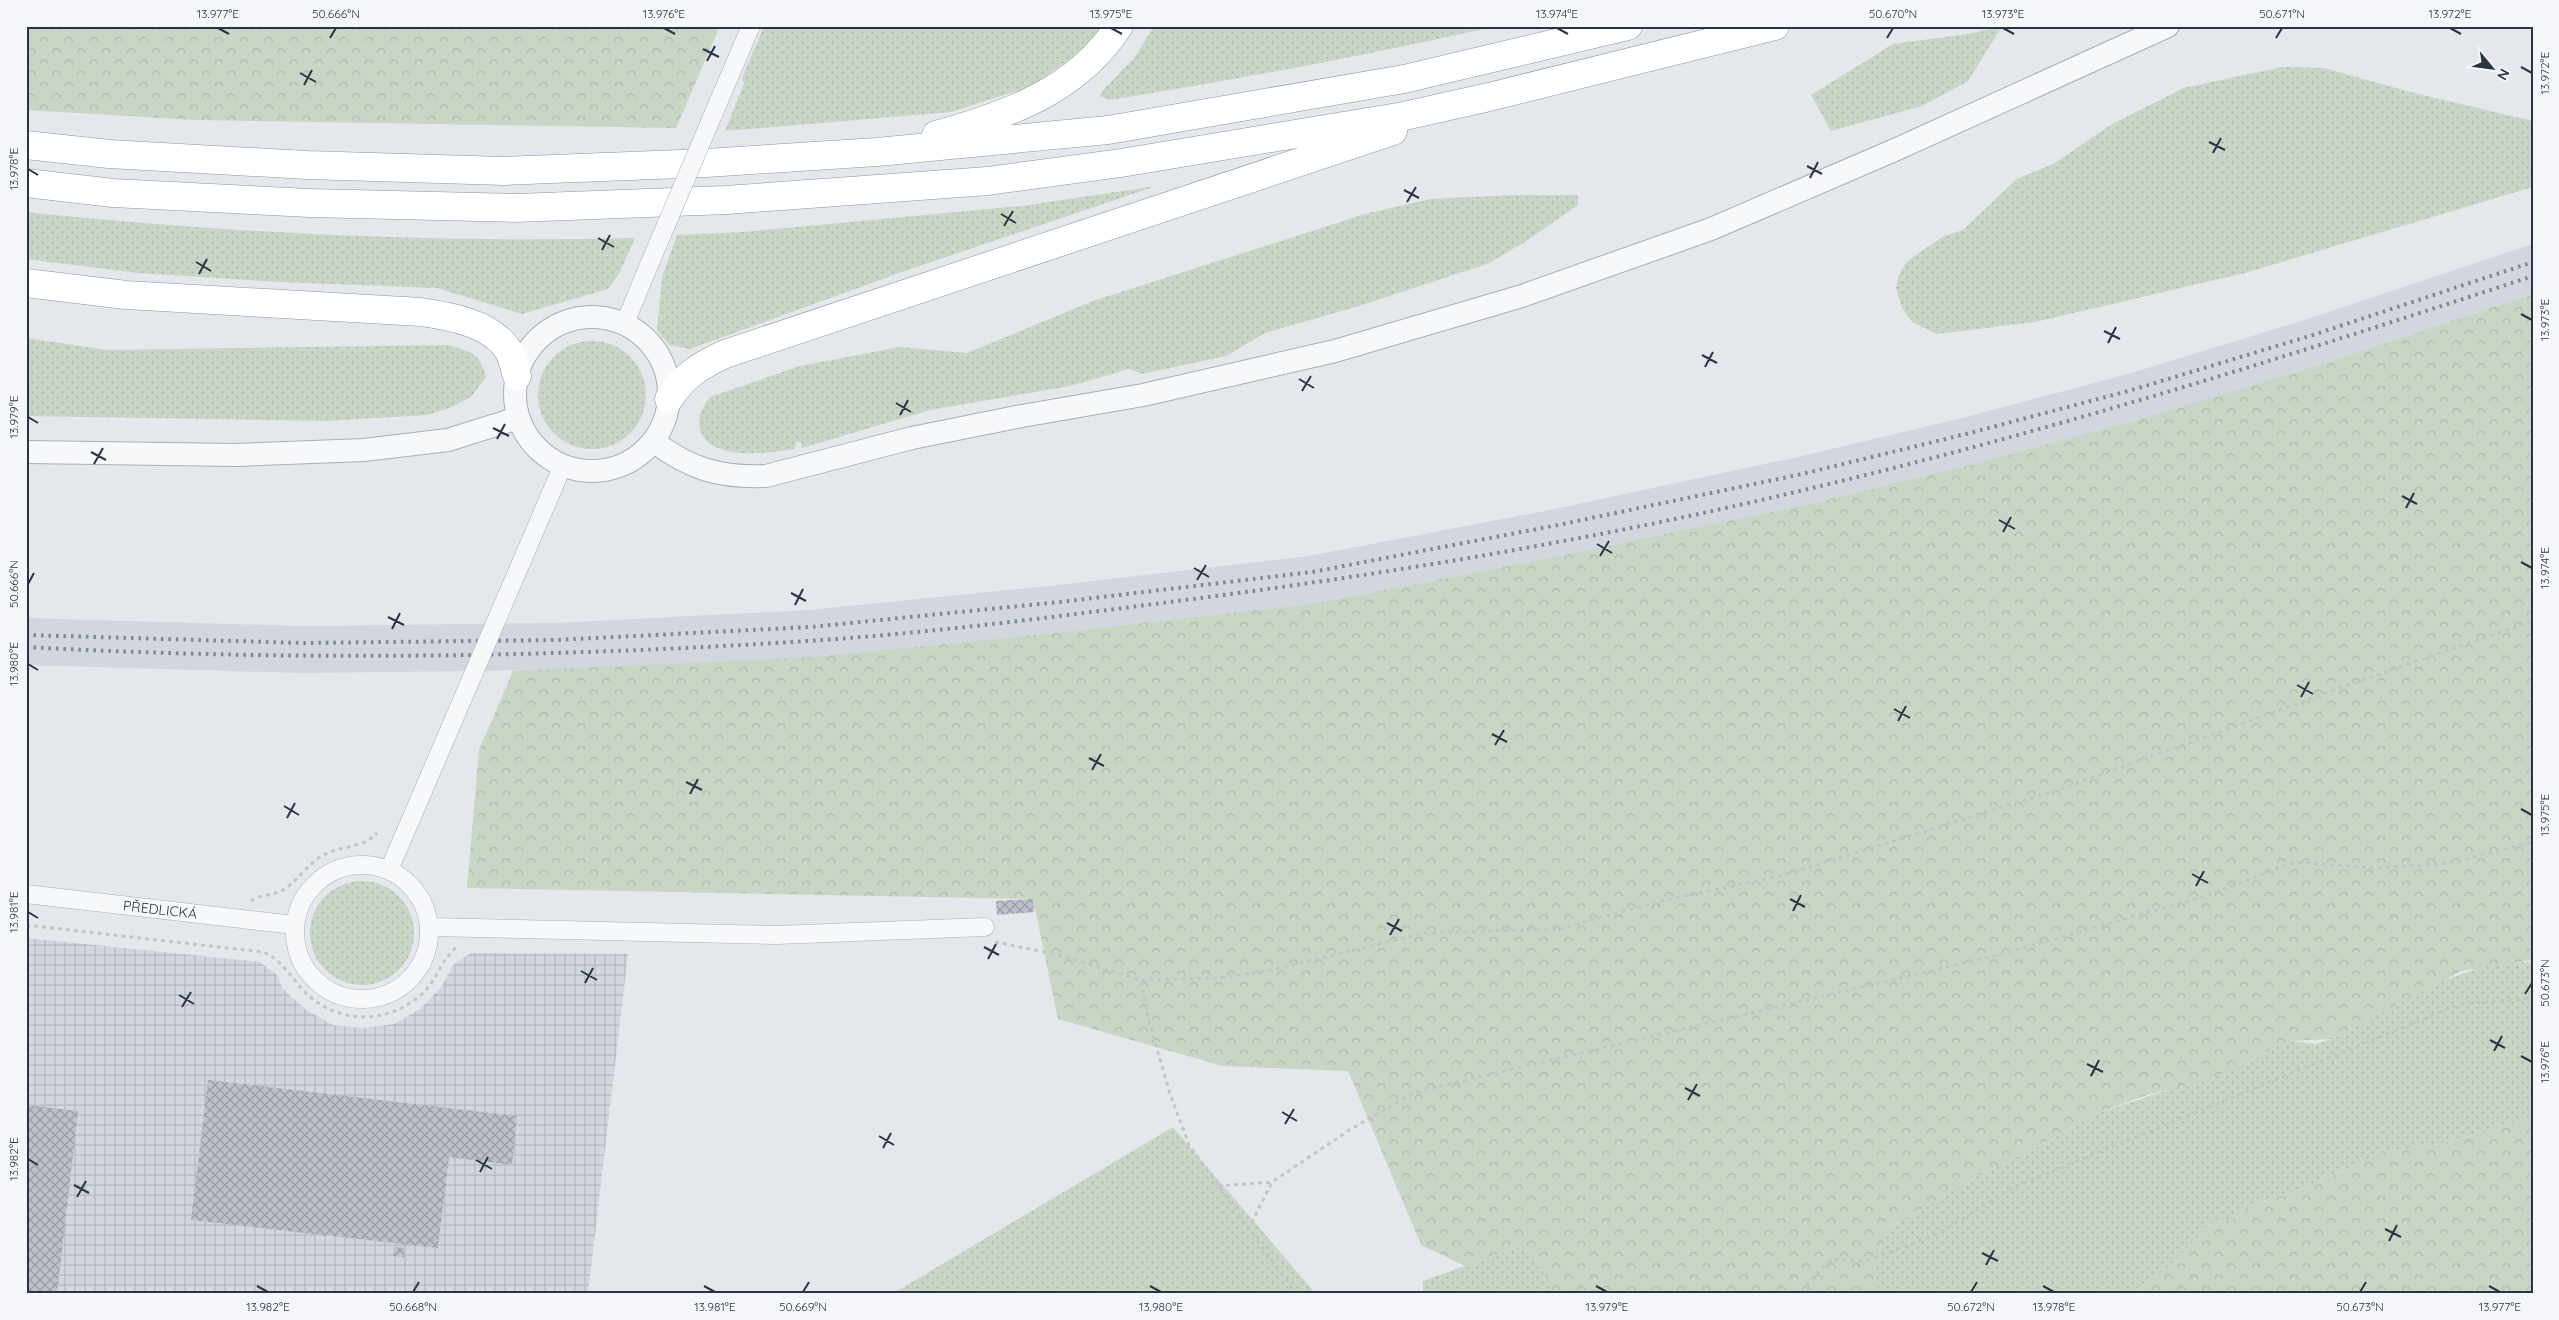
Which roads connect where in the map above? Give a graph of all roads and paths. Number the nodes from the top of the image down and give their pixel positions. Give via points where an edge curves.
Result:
1 (751, 26) edge
2 (1119, 26) edge
3 (1628, 26) edge
4 (1774, 26) edge
5 (2168, 26) edge
6 (1489, 97) junction
7 (26, 145) edge
8 (877, 152) junction
9 (26, 183) edge
10 (26, 283) edge
11 (625, 323) junction
12 (517, 376) junction
13 (669, 399) junction
14 (518, 418) junction
15 (654, 441) junction
16 (26, 452) edge
17 (563, 465) junction
18 (2533, 621) edge
19 (377, 833) dead end
20 (2533, 842) edge
21 (389, 870) junction
22 (26, 894) edge
23 (248, 905) dead end
24 (26, 925) edge
25 (294, 925) junction
26 (429, 927) junction
27 (987, 934) joint
28 (462, 944) dead end
29 (1141, 980) junction
30 (2533, 998) edge
31 (1272, 1182) junction
32 (1218, 1186) junction
33 (1248, 1230) junction
34 (1296, 1294) edge
35 (1806, 1294) edge

1 - 11 street, bridge
2 - 8 highway via 1092,61 1045,95 1013,110
3 - 8 highway via 1404,79 1118,128
4 - 6 highway
5 - 15 street via 1897,149 1710,229 1522,296 1335,351 1144,395 912,438 766,476 746,477 700,469
6 - 9 highway via 1404,116 1121,163 988,181 726,200 516,208 310,203 113,193
6 - 13 highway via 1295,166 1159,208 725,354 689,374
7 - 8 highway via 109,154 307,165 504,170 706,163
10 - 12 highway via 126,295 444,316 479,328 501,341 508,350
11 - 12 street via 595,316 565,321 552,327 529,348
11 - 13 street via 644,336 658,354 667,376
12 - 14 street via 514,390
13 - 15 street via 664,421
14 - 16 street via 448,440 364,450 236,455
14 - 17 street via 536,447
15 - 17 street via 635,457 612,468 579,470
17 - 21 street, bridge
18 - 29 path via 2058,790 1780,876 1657,902 1559,929 1424,933 1271,970 1218,978
19 - 23 path via 360,845 318,858 285,888 273,896 253,899
20 - 31 path via 2450,863 2375,868 2295,862 2202,896 1998,954 1415,1092 1348,1131
21 - 25 street via 361,865 334,871 311,887 303,898
21 - 26 street via 417,893
22 - 25 street, PŘEDLICKÁ
24 - 28 path via 263,952 274,956 299,987 326,1009 361,1019 403,1007 421,995 443,962
25 - 26 street via 298,955 314,980 338,996 368,999 396,990 417,970 424,957
26 - 27 street via 777,935
27 - 29 path
29 - 32 path via 1157,1051 1189,1144
30 - 35 path via 2460,1004 2014,1187 1939,1233 1864,1262 1832,1259 1808,1282
31 - 32 path
31 - 33 path
32 - 33 path
33 - 34 path

